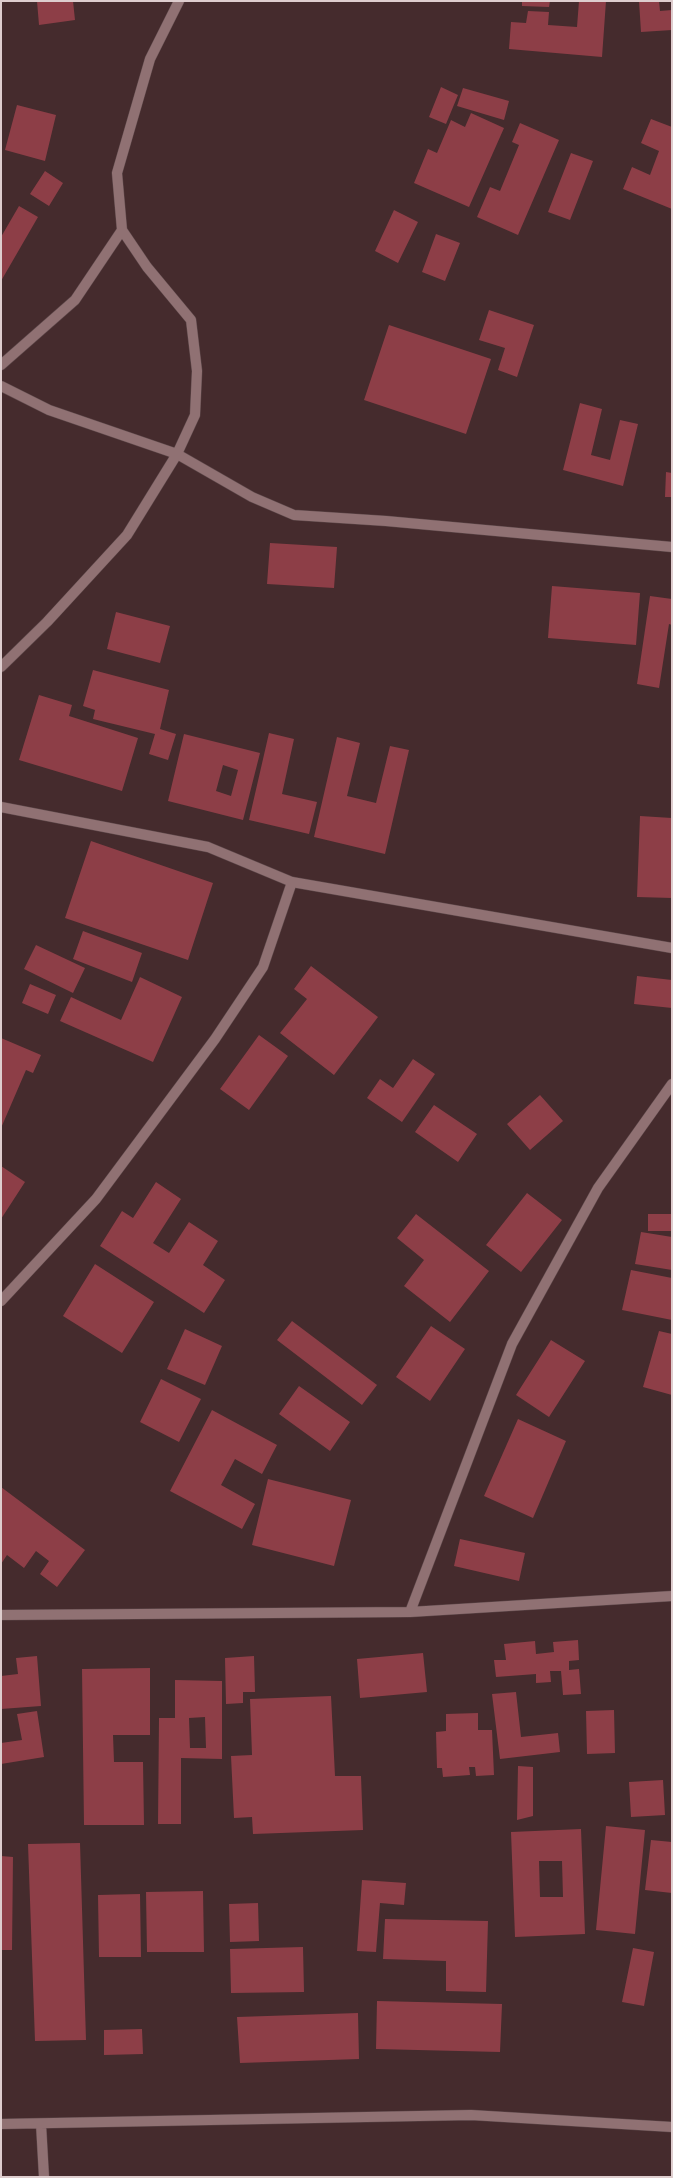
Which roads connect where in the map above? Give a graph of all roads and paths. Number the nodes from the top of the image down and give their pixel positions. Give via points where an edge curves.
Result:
1 (179, 1) edge
2 (122, 230) junction
3 (1, 365) edge
4 (1, 386) edge
5 (177, 454) junction
6 (672, 547) edge
7 (1, 667) edge
8 (1, 807) edge
9 (292, 882) junction
10 (672, 948) edge
11 (672, 1084) edge
12 (1, 1301) edge
13 (672, 1596) edge
14 (410, 1612) junction
15 (1, 1615) edge
16 (1, 2124) edge
17 (41, 2124) junction
18 (672, 2127) edge
19 (44, 2177) edge

1 - 2 street via 150,59 117,173
2 - 3 street via 75,300
2 - 5 street via 147,267 191,320 197,371 195,415
4 - 5 street via 49,410
5 - 6 street via 252,497 294,515
5 - 7 street via 127,536
8 - 9 street via 208,847
9 - 10 street
9 - 12 street via 263,967 215,1039 96,1199
11 - 14 street via 598,1188 512,1344
13 - 14 street
14 - 15 street
16 - 17 street
17 - 18 street via 471,2115
17 - 19 street

